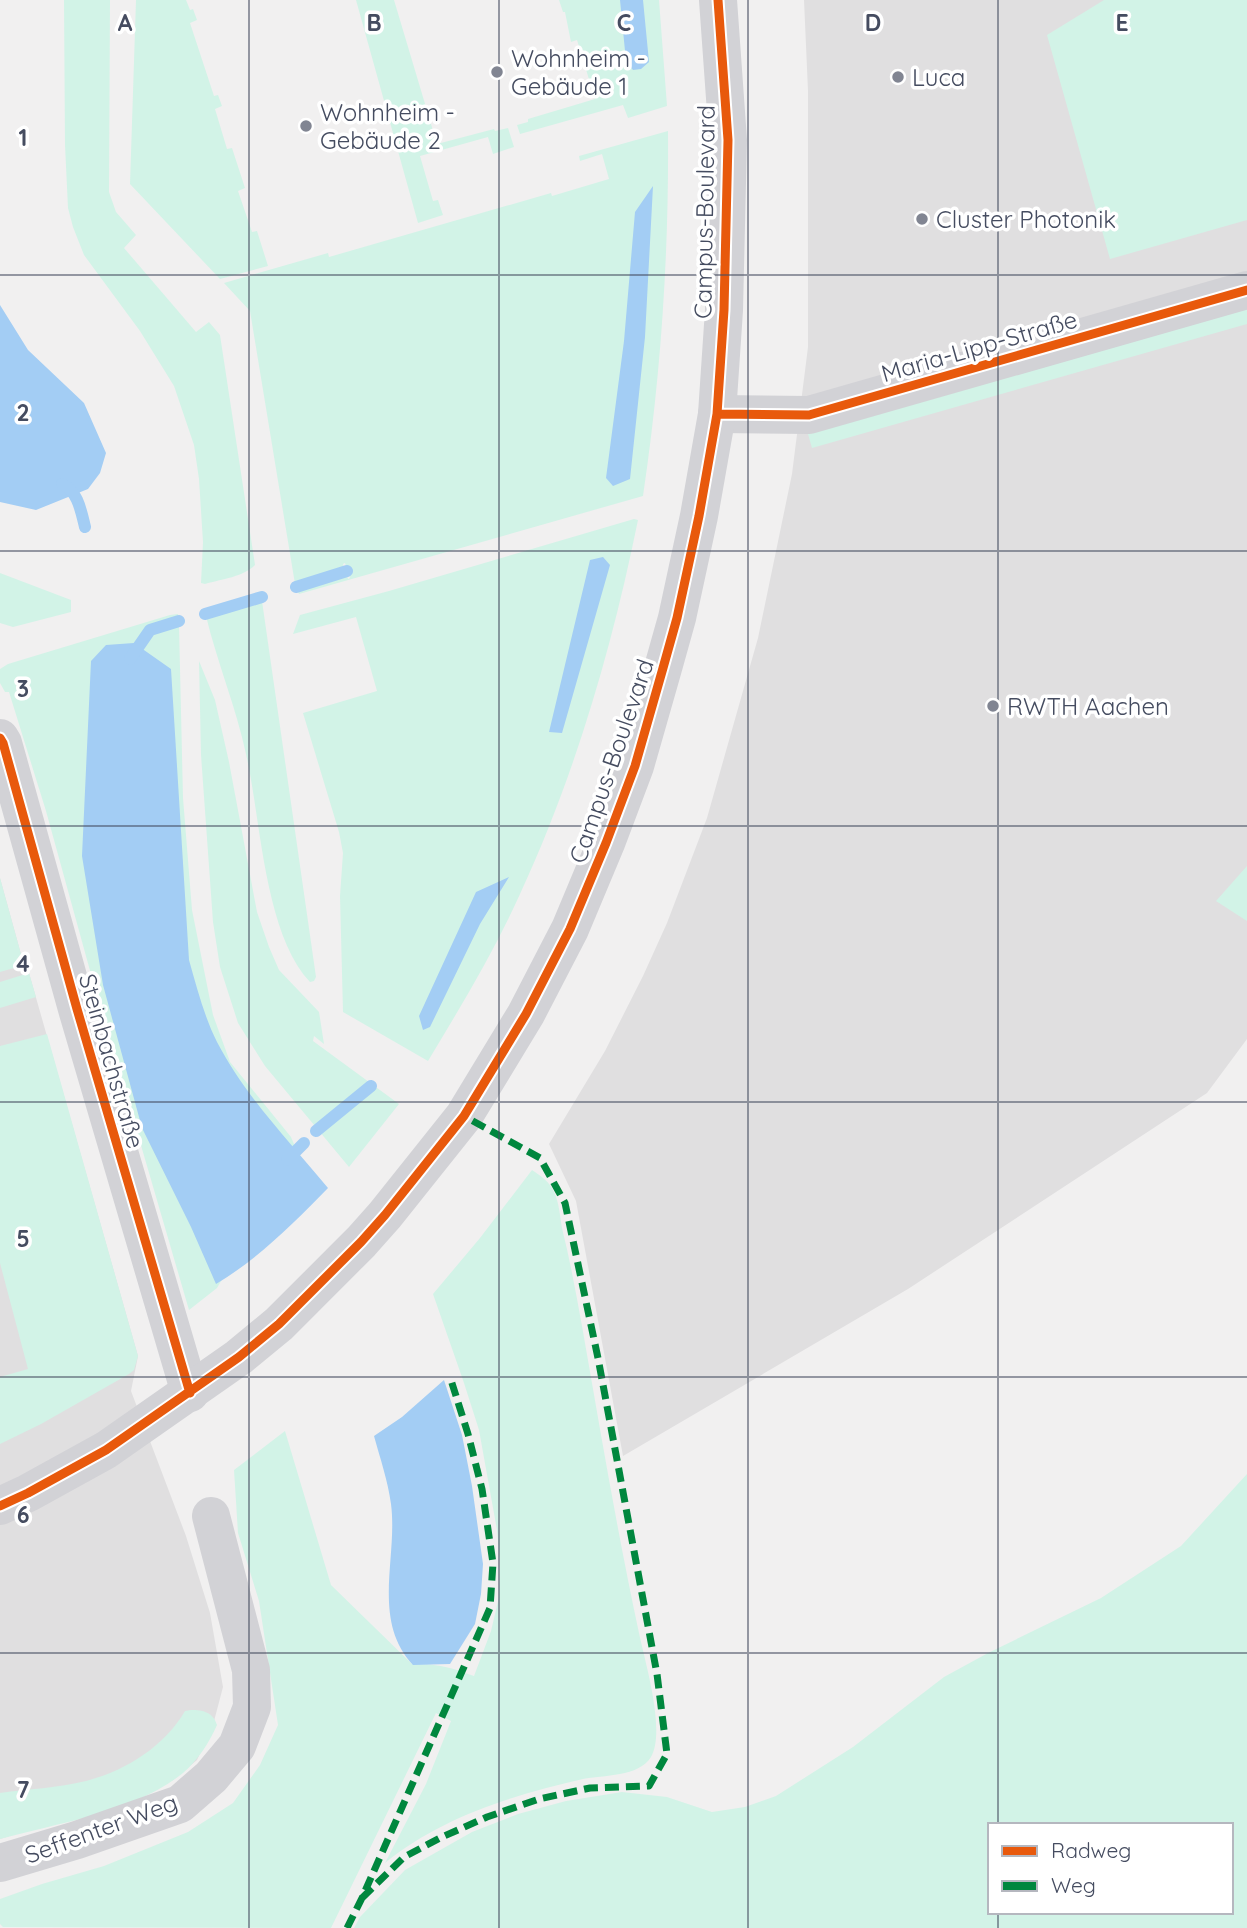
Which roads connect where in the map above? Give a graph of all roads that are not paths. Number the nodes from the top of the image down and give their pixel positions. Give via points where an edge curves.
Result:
1 (718, 0) edge
2 (1247, 290) edge
3 (717, 414) junction
4 (0, 738) edge
5 (190, 1393) junction
6 (0, 1506) edge
7 (211, 1516) dead end
8 (0, 1863) edge

1 - 3 street, Campus-Boulevard via 728,140
2 - 3 street, Maria-Lipp-Straße via 808,415
3 - 5 street, Campus-Boulevard via 677,618 635,765 570,929 526,1014 464,1116 385,1215 279,1324
4 - 5 street, Steinbachstraße
5 - 6 street via 106,1450
7 - 8 street, Seffenter Weg via 251,1670 252,1707 237,1746 180,1804

